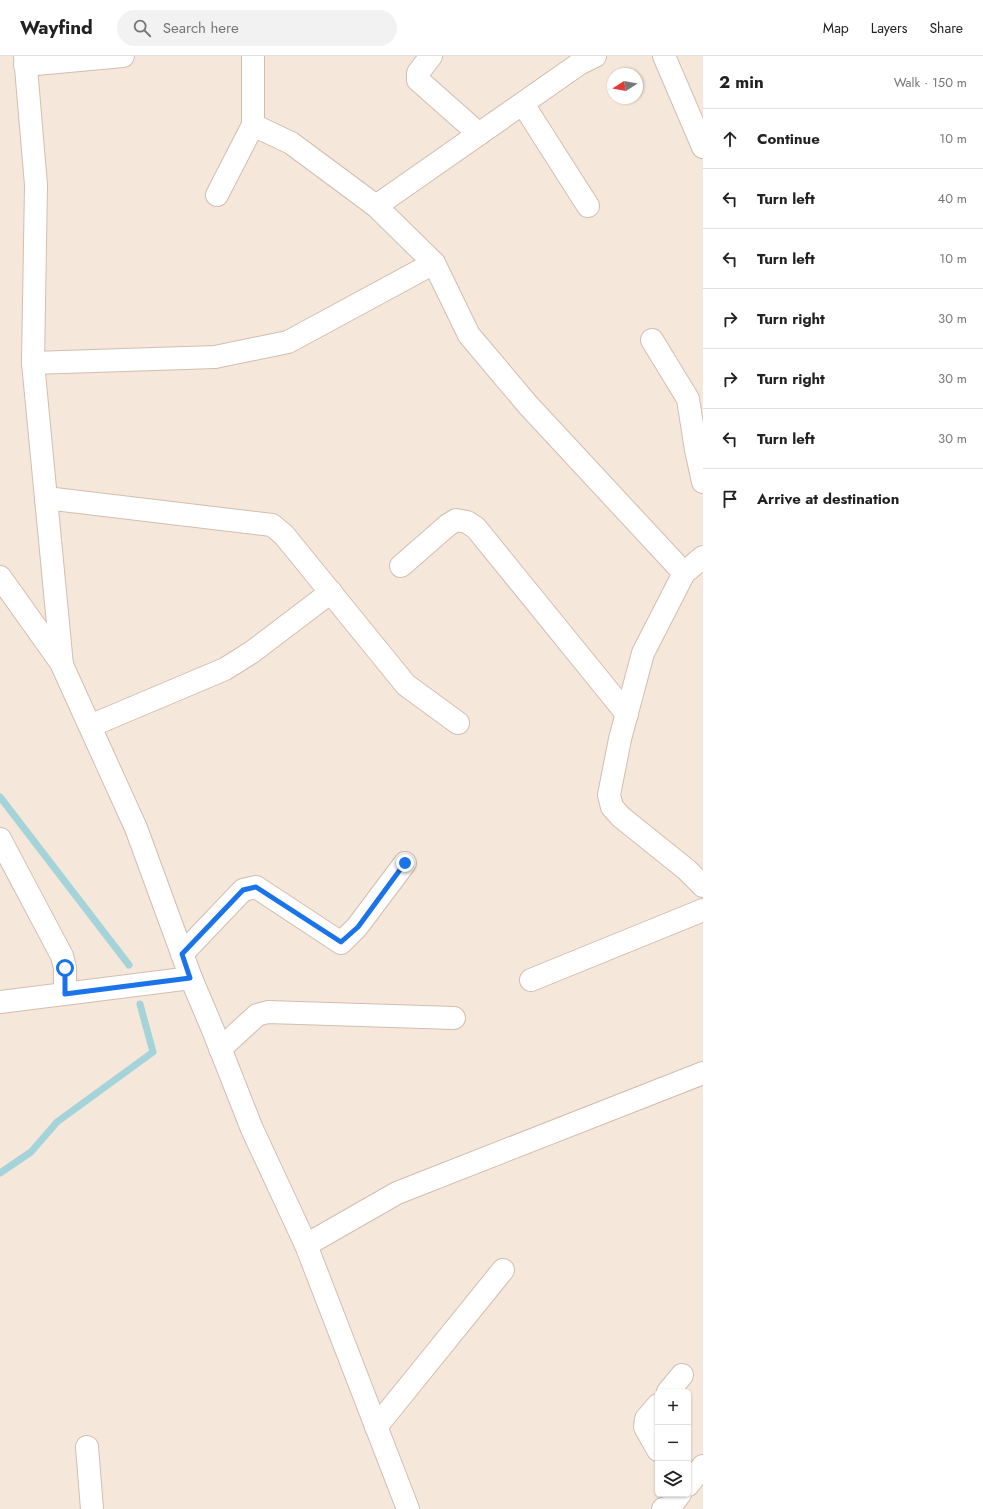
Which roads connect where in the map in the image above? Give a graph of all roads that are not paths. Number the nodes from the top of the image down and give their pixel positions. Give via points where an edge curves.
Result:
1 (123, 56) edge
2 (252, 56) edge
3 (431, 56) edge
4 (595, 56) edge
5 (664, 56) edge
6 (25, 60) edge
7 (523, 104) junction
8 (253, 125) junction
9 (479, 134) junction
10 (703, 147) edge
11 (217, 195) dead end
12 (376, 206) junction
13 (588, 206) dead end
14 (434, 263) junction
15 (652, 340) dead end
16 (33, 363) junction
17 (703, 482) edge
18 (46, 498) junction
19 (703, 557) edge
20 (401, 566) dead end
21 (684, 573) junction
22 (0, 577) edge
23 (331, 592) junction
24 (62, 665) junction
25 (627, 714) junction
26 (458, 723) dead end
27 (90, 726) junction
28 (0, 839) edge
29 (405, 863) dead end
30 (703, 886) edge
31 (703, 910) edge
32 (182, 954) junction
33 (190, 978) junction
34 (531, 980) dead end
35 (65, 994) junction
36 (0, 1002) edge
37 (454, 1018) dead end
38 (220, 1049) junction
39 (703, 1073) edge
40 (306, 1245) junction
41 (503, 1270) dead end
42 (682, 1375) dead end
43 (670, 1389) edge
44 (655, 1408) edge
45 (376, 1427) junction
46 (655, 1445) edge
47 (87, 1447) dead end
48 (703, 1466) edge
49 (691, 1481) edge
50 (678, 1497) edge
51 (92, 1509) edge
52 (408, 1509) edge
53 (663, 1509) edge

1 - 6 street
2 - 8 street
3 - 9 street via 418,73 418,80
4 - 7 street via 579,64
5 - 10 street
6 - 16 street via 36,185
7 - 9 street
7 - 13 street
8 - 11 street
8 - 12 street via 291,143
9 - 12 street
12 - 14 street
14 - 16 street via 288,342 215,357
14 - 21 street via 468,335 528,405
15 - 17 street via 688,399
16 - 18 street
18 - 23 street via 272,525 284,535
18 - 24 street
19 - 21 street
20 - 25 street via 448,525 456,520 467,522 476,528
21 - 25 street via 643,653
22 - 24 street
23 - 26 street via 406,685
23 - 27 street via 252,652 225,669
24 - 27 street
25 - 30 street via 609,795 612,807
27 - 32 street via 136,828
28 - 35 street via 62,956 65,968
29 - 32 street via 358,927 341,942 256,887 243,890
31 - 34 street
32 - 33 street
33 - 35 street
33 - 38 street
35 - 36 street
37 - 38 street via 268,1012 257,1015
38 - 40 street via 252,1129
39 - 40 street via 397,1193
40 - 45 street
41 - 45 street
42 - 43 street
44 - 46 street via 646,1419 645,1427
45 - 52 street
47 - 51 street
48 - 49 street
50 - 53 street via 671,1506

